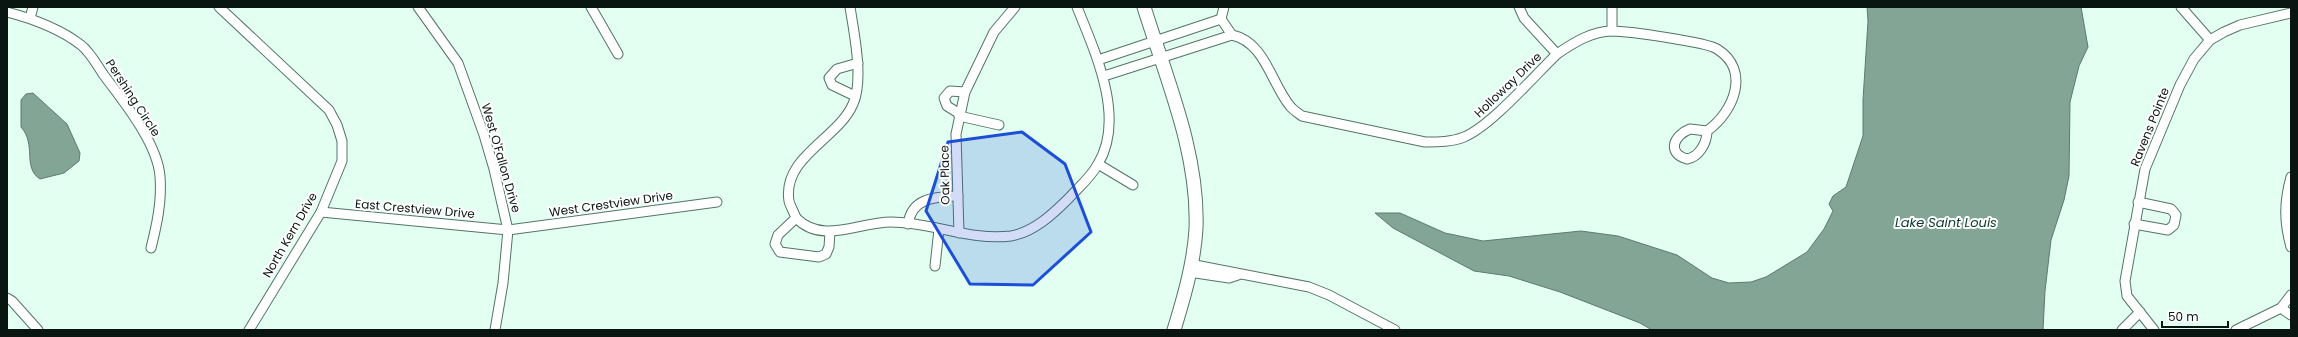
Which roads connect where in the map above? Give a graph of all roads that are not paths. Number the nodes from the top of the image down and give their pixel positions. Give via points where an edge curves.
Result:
1 (33, 7) edge
2 (219, 7) edge
3 (418, 7) edge
4 (590, 7) edge
5 (850, 7) edge
6 (1015, 7) edge
7 (1078, 7) edge
8 (1144, 7) edge
9 (1224, 7) edge
10 (1519, 7) edge
11 (1612, 7) edge
12 (2181, 7) edge
13 (7, 12) edge
14 (2291, 13) edge
15 (30, 18) junction
16 (1221, 19) junction
17 (1612, 31) junction
18 (1232, 35) junction
19 (2210, 40) junction
20 (1154, 41) junction
21 (618, 54) dead end
22 (1557, 54) junction
23 (1160, 58) junction
24 (1098, 60) junction
25 (858, 63) junction
26 (1104, 76) junction
27 (964, 92) junction
28 (855, 96) junction
29 (960, 115) junction
30 (999, 124) dead end
31 (1707, 131) dead end
32 (1098, 164) junction
33 (2291, 177) edge
34 (1133, 185) dead end
35 (958, 196) junction
36 (716, 202) dead end
37 (2138, 202) junction
38 (321, 212) junction
39 (796, 218) junction
40 (908, 224) junction
41 (2134, 224) junction
42 (939, 229) junction
43 (508, 230) junction
44 (830, 232) junction
45 (959, 233) junction
46 (2291, 247) edge
47 (151, 248) dead end
48 (935, 266) dead end
49 (1190, 268) junction
50 (2291, 295) edge
51 (7, 298) edge
52 (2281, 308) junction
53 (2140, 312) junction
54 (2291, 315) edge
55 (38, 330) edge
56 (249, 330) edge
57 (495, 330) edge
58 (1174, 330) edge
59 (1395, 330) edge
60 (2122, 330) edge
61 (2154, 330) edge
62 (2236, 330) edge

1 - 15 street
2 - 38 street, North Kern Drive via 329,110 337,125 342,141 342,161
3 - 43 street, West O'Fallon Drive via 458,63 484,135
4 - 21 street
5 - 25 street
6 - 27 street, Oak Place via 994,32
7 - 24 street
8 - 20 main road
9 - 16 street
10 - 22 street via 1524,18
11 - 17 street
12 - 19 street
13 - 15 street, Pershing Circle
14 - 19 street, Ravens Pointe via 2240,25
15 - 47 street, Pershing Circle via 60,30 82,46 130,111 154,152 160,175 160,208
16 - 18 street
16 - 20 street
17 - 22 street, Holloway Drive via 1590,36
17 - 31 street, Holloway Drive via 1700,43 1716,48 1729,58 1735,73 1736,91 1729,110
18 - 22 street, Holloway Drive via 1254,47 1290,106 1302,116 1425,142 1463,138 1480,130
18 - 23 street
19 - 37 street, Ravens Pointe via 2194,60 2180,85 2145,169
20 - 23 main road
20 - 24 street
23 - 26 street
23 - 49 main road via 1192,170 1196,230
24 - 26 street
25 - 28 street
25 - 28 street via 844,65 829,78 832,85
26 - 32 street via 1109,123 1107,140
27 - 29 street, Oak Place
27 - 29 street via 950,91 944,98 947,106
28 - 39 street via 839,126 797,166 790,183 789,201
29 - 30 street
29 - 35 street, Oak Place via 956,134
32 - 34 street
32 - 45 street via 1056,212 1034,227 1012,236 990,237
33 - 46 street via 2285,200 2286,226
35 - 40 street via 937,197 918,203
35 - 45 street, Oak Place
36 - 43 street, West Crestview Drive
37 - 41 street, Ravens Pointe
37 - 41 street via 2171,209 2176,214 2174,226 2168,230
38 - 43 street, East Crestview Drive
38 - 56 street, North Kern Drive
39 - 44 street via 814,230
39 - 44 street via 778,234 775,244 780,252 819,257 826,254
40 - 42 street
40 - 44 street via 890,222
41 - 53 street, Ravens Pointe via 2125,281 2127,296
42 - 45 street
42 - 48 street
43 - 57 street, West O'Fallon Drive
49 - 58 main road
49 - 59 street via 1229,278 1238,275 1309,287
50 - 52 street
51 - 55 street
52 - 54 street
52 - 62 street
53 - 60 street
53 - 61 street, Ravens Pointe

